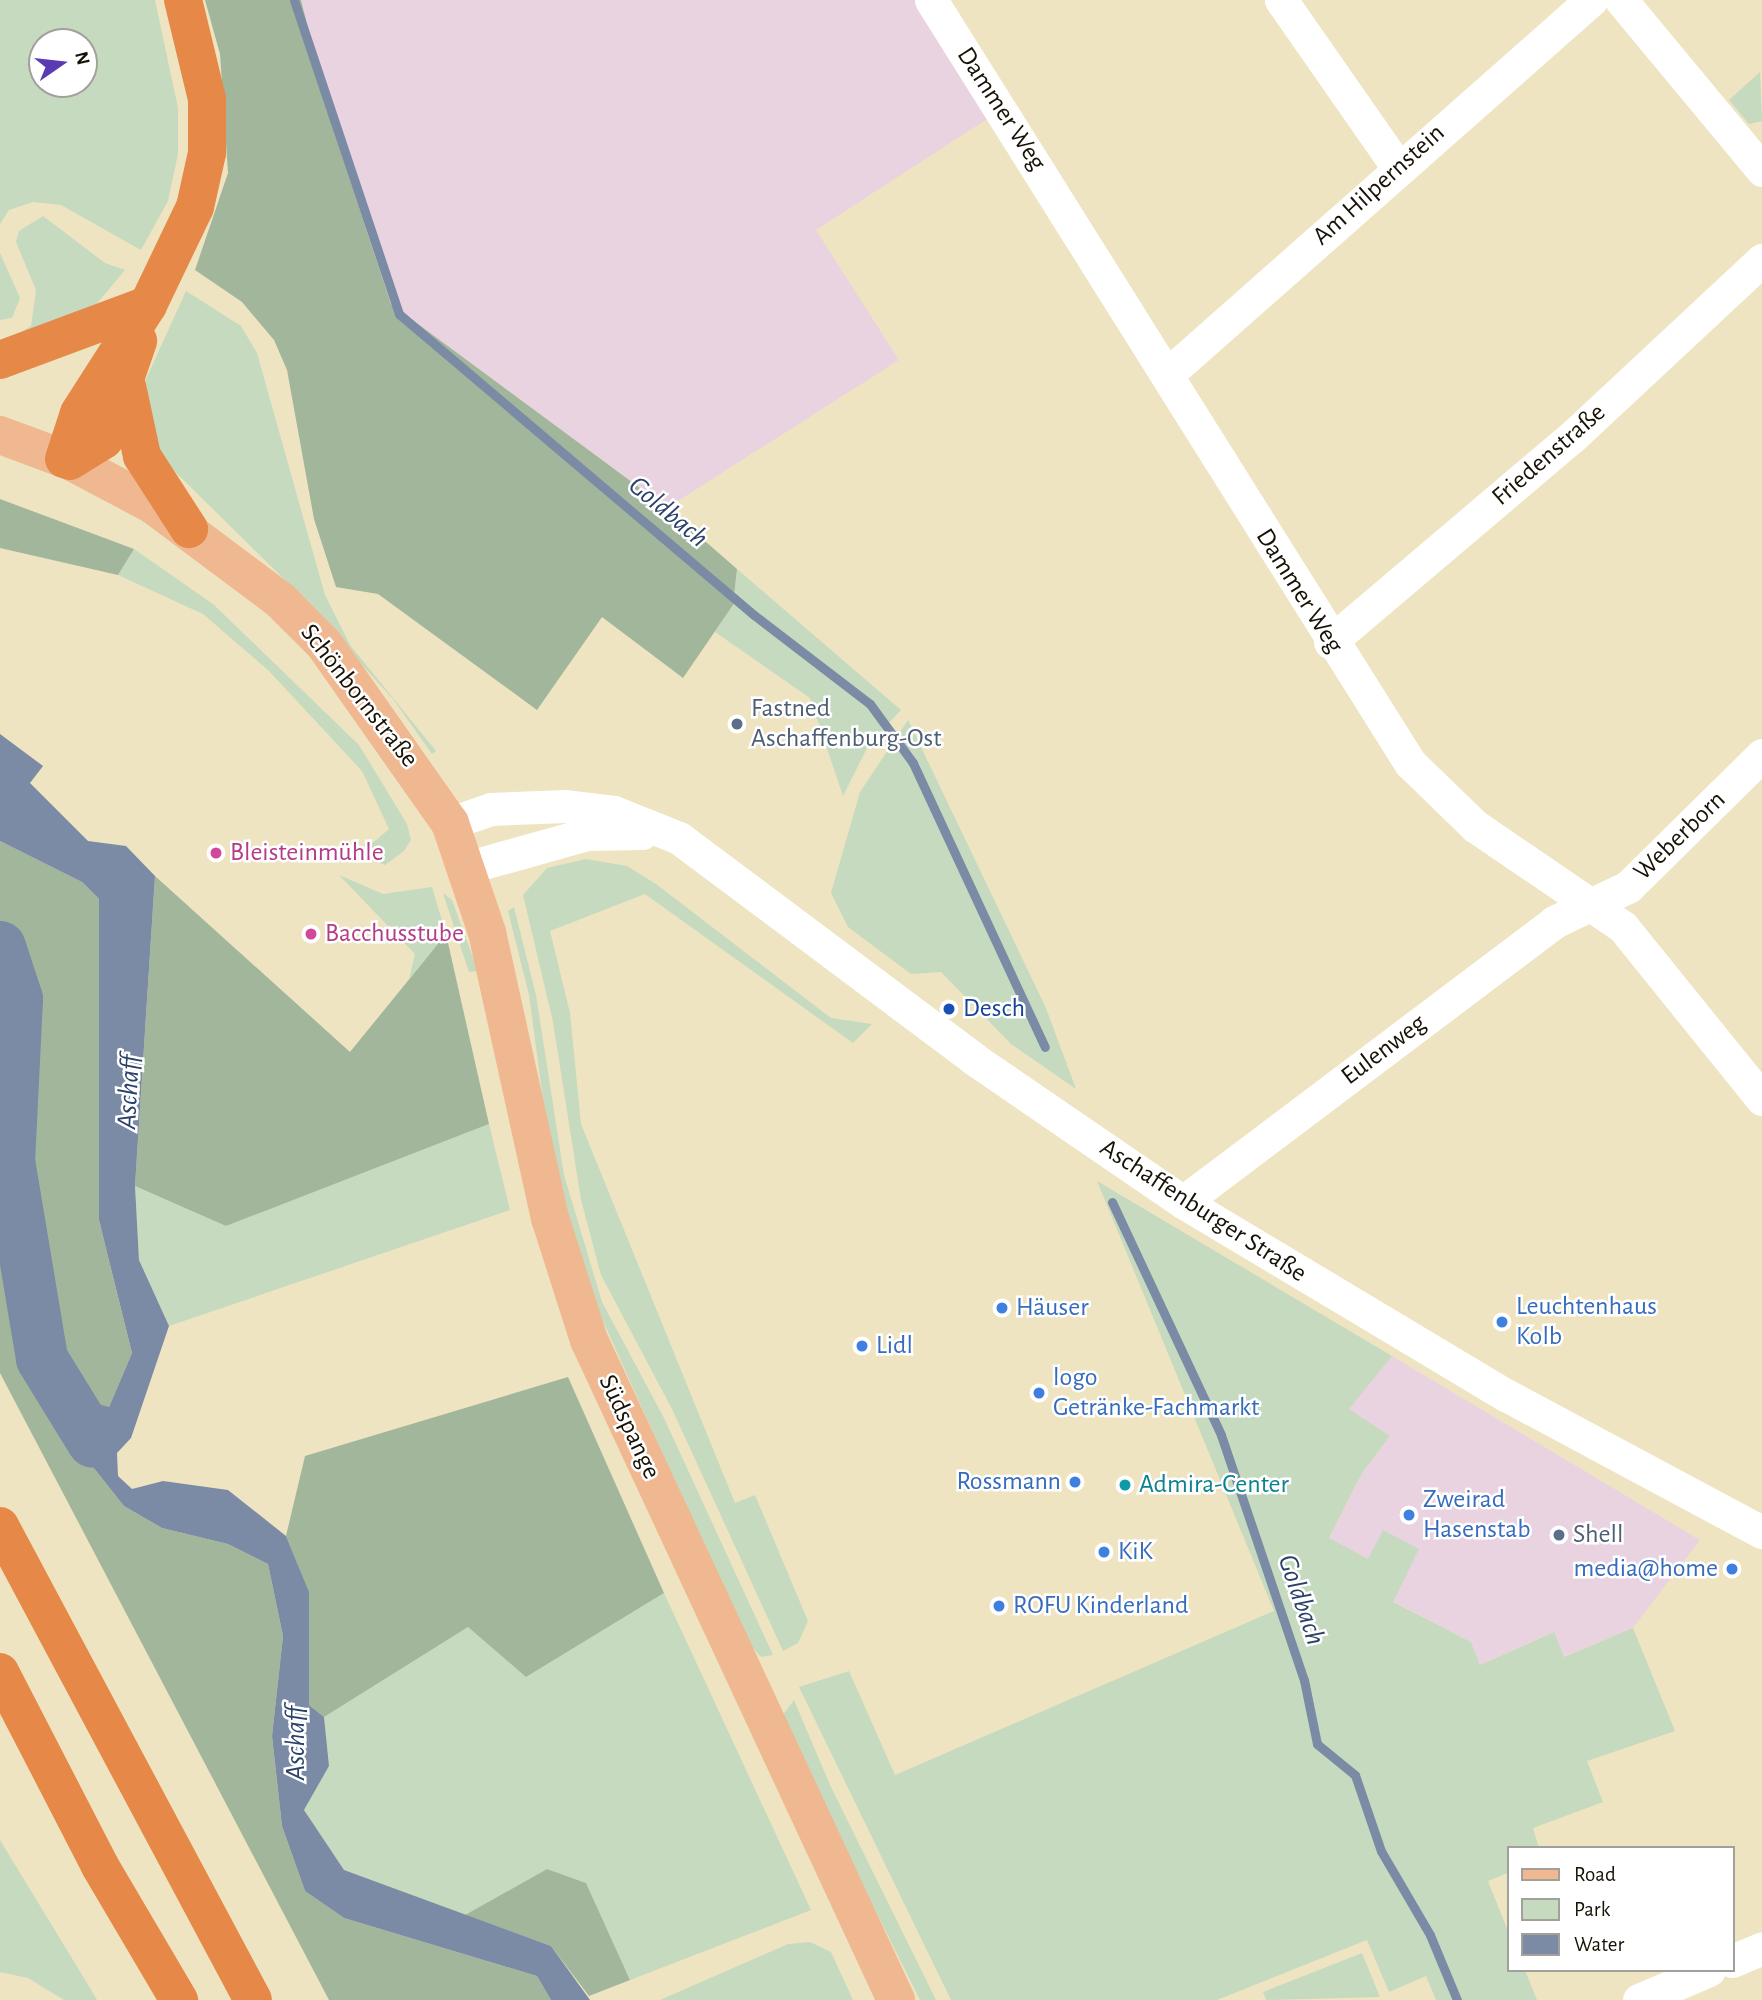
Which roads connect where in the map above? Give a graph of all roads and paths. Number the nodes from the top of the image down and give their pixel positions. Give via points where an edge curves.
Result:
1 (183, 0) edge
2 (931, 0) edge
3 (1281, 0) edge
4 (1591, 0) edge
5 (1621, 0) edge
6 (1398, 168) junction
7 (1762, 170) edge
8 (1762, 260) edge
9 (148, 305) junction
10 (0, 360) edge
11 (1170, 372) junction
12 (127, 384) junction
13 (0, 435) edge
14 (67, 460) junction
15 (189, 529) junction
16 (1330, 642) junction
17 (1762, 755) edge
18 (450, 823) junction
19 (679, 838) junction
20 (469, 867) junction
21 (1588, 903) junction
22 (1762, 1100) edge
23 (1183, 1202) junction
24 (0, 1526) edge
25 (1762, 1532) edge
26 (0, 1672) edge
27 (0, 1718) edge
28 (100, 1866) junction
29 (1762, 1948) edge
30 (1734, 1960) edge
31 (1704, 1972) edge
32 (179, 2000) edge
33 (253, 2000) edge
34 (896, 2000) edge
35 (1639, 2000) edge

1 - 9 highway via 207,99 207,153 195,207
2 - 11 street, Dammer Weg
3 - 6 street
4 - 6 street, Am Hilpernstein
5 - 7 street
6 - 11 street, Am Hilpernstein
8 - 16 street, Friedenstraße via 1572,438
9 - 10 highway via 62,342
9 - 12 highway
9 - 14 highway via 79,413
11 - 16 street, Dammer Weg
12 - 14 highway via 104,440
12 - 15 highway via 142,456
13 - 14 main road, Schönbornstraße
14 - 15 main road, Schönbornstraße
15 - 18 main road, Schönbornstraße via 280,600 324,644
16 - 21 street, Dammer Weg via 1410,763 1441,796
17 - 21 street, Weberborn via 1628,887
18 - 19 street, Aschaffenburger Straße via 491,809 564,806 614,812
18 - 20 main road, Südspange
19 - 20 street via 587,834
19 - 23 street, Aschaffenburger Straße via 974,1059
20 - 34 main road, Südspange via 550,1218 589,1340
21 - 22 street, Dammer Weg via 1623,927
21 - 23 street, Eulenweg
23 - 25 street, Aschaffenburger Straße via 1506,1395
24 - 33 highway
26 - 28 highway
27 - 28 highway
28 - 32 highway
29 - 30 street
31 - 35 street

